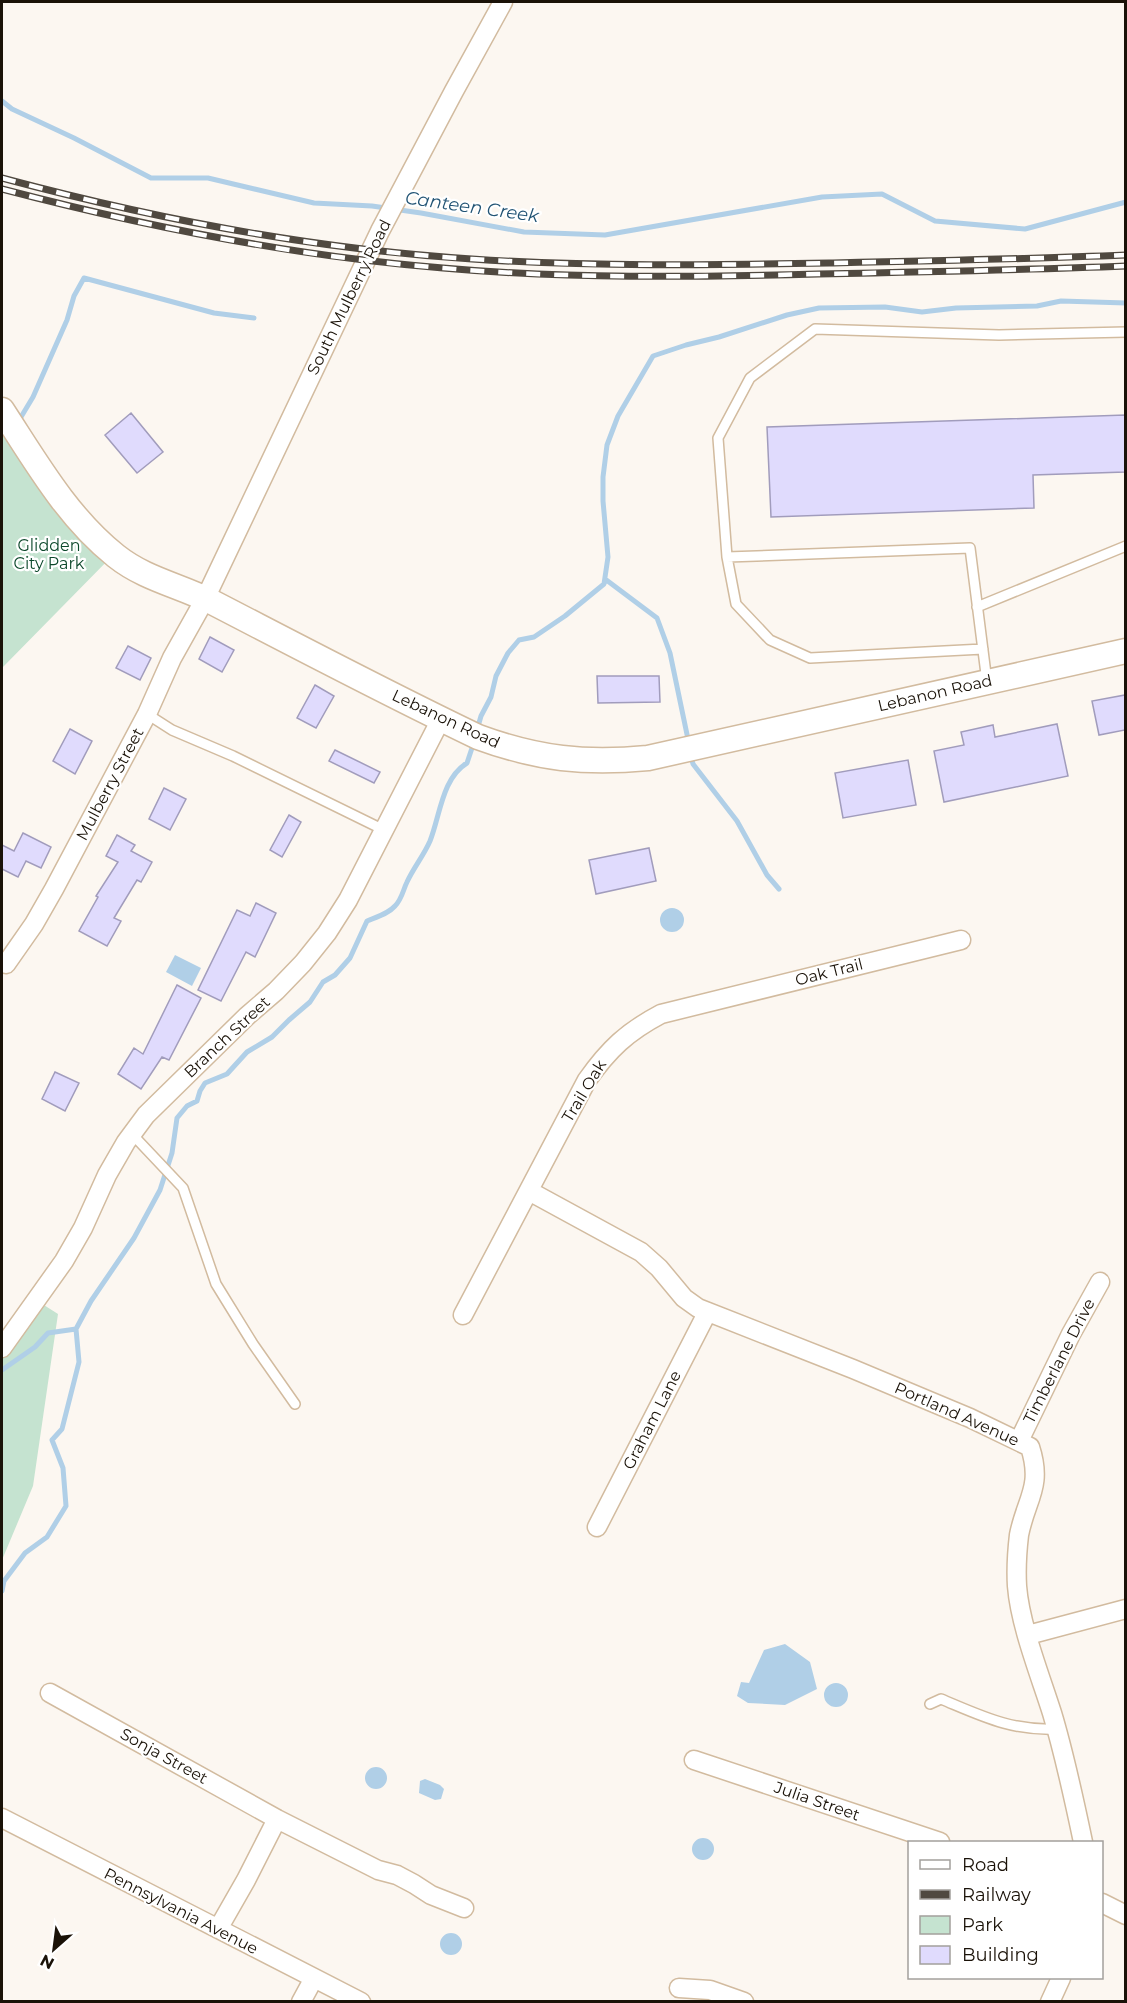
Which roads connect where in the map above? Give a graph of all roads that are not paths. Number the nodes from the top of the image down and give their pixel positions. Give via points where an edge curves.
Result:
1 (503, 2) edge
2 (1125, 332) edge
3 (2, 410) edge
4 (1125, 546) edge
5 (727, 556) junction
6 (205, 598) junction
7 (977, 607) junction
8 (983, 649) junction
9 (1125, 651) edge
10 (987, 682) junction
11 (147, 714) junction
12 (441, 719) junction
13 (384, 830) junction
14 (961, 940) dead end
15 (6, 964) dead end
16 (698, 1005) joint
17 (132, 1134) junction
18 (529, 1191) junction
19 (1100, 1282) dead end
20 (708, 1313) junction
21 (463, 1315) dead end
22 (2, 1348) edge
23 (295, 1404) dead end
24 (1019, 1441) junction
25 (597, 1527) dead end
26 (1125, 1609) edge
27 (1028, 1635) junction
28 (50, 1693) dead end
29 (930, 1704) dead end
30 (1057, 1729) junction
31 (693, 1760) dead end
32 (2, 1818) edge
33 (277, 1819) junction
34 (937, 1841) edge
35 (1083, 1841) edge
36 (1103, 1904) edge
37 (464, 1908) dead end
38 (1125, 1915) edge
39 (218, 1929) junction
40 (314, 1978) junction
41 (1060, 1979) edge
42 (679, 1988) dead end
43 (301, 2001) edge
44 (361, 2001) edge
45 (744, 2001) edge
46 (1050, 2001) edge

1 - 6 street, South Mulberry Road via 380,231
2 - 5 lane via 999,335 814,329 750,378 718,438
3 - 6 street, Lebanon Road via 60,497 92,536 144,574
4 - 7 lane
5 - 7 lane via 970,548
5 - 8 lane via 736,604 770,640 810,658
6 - 11 street, Mulberry Street
6 - 12 street, Lebanon Road
7 - 8 lane
8 - 10 lane
9 - 10 street, Lebanon Road
10 - 12 street, Lebanon Road via 648,758 613,762 577,761 507,748
11 - 13 lane via 172,730
11 - 15 street, Mulberry Street via 54,889
12 - 13 street, Branch Street
13 - 17 street, Branch Street via 348,900 303,963 146,1115
14 - 16 street, Oak Trail
16 - 18 street, Trail Oak via 661,1014 605,1055 587,1080
17 - 22 street, Branch Street via 64,1261
17 - 23 lane via 183,1188 216,1284
18 - 20 street, Portland Avenue via 642,1252 684,1298
18 - 21 street
19 - 24 street, Timberlane Drive
20 - 24 street, Portland Avenue via 853,1369
20 - 25 street, Graham Lane
24 - 27 street, Portland Avenue via 1030,1447 1036,1480 1016,1563 1021,1613
26 - 27 street
27 - 30 street, Portland Avenue
28 - 33 street, Sonja Street
29 - 30 lane via 941,1699 1002,1724
30 - 35 street, Portland Avenue
31 - 34 street, Julia Street
32 - 39 street, Pennsylvania Avenue
33 - 37 street, Sonja Street
33 - 39 street
36 - 38 street
39 - 40 street, Pennsylvania Avenue
40 - 43 street
40 - 44 street, Pennsylvania Avenue
41 - 46 street
42 - 45 street via 710,1990

